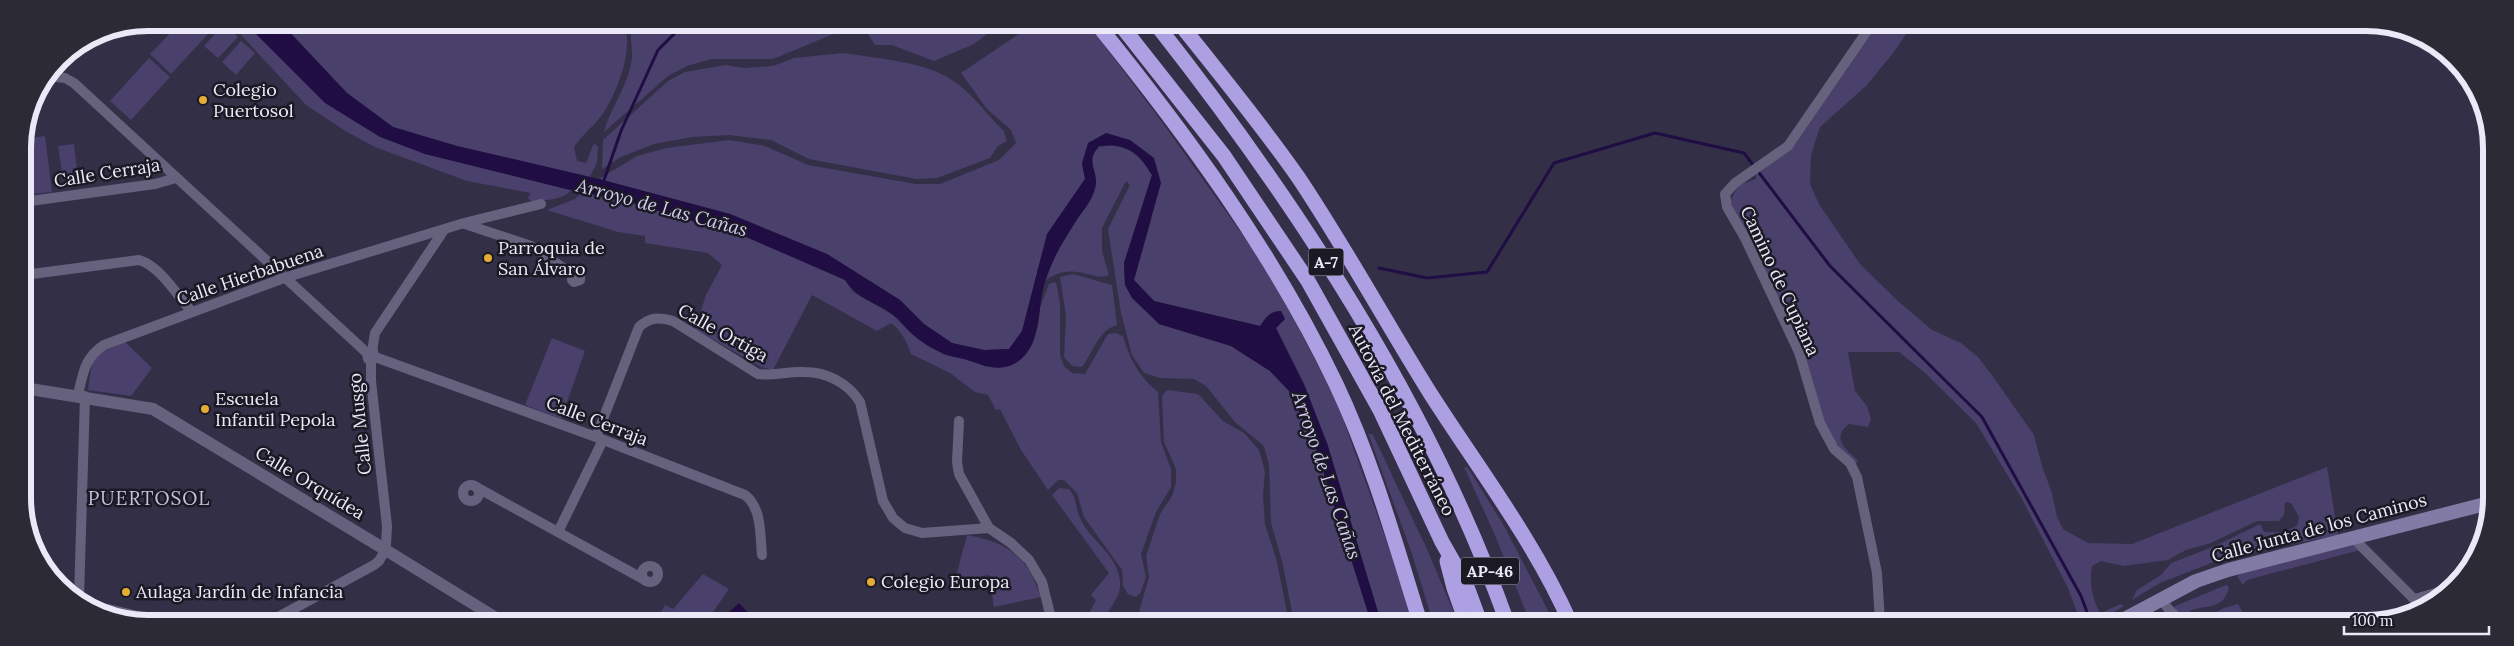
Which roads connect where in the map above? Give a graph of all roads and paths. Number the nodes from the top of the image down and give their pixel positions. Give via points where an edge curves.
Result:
1 (1103, 31) edge
2 (1126, 31) edge
3 (1162, 31) edge
4 (1186, 31) edge
5 (1867, 31) edge
6 (55, 77) edge
7 (176, 178) junction
8 (31, 201) edge
9 (541, 204) dead end
10 (464, 224) junction
11 (444, 230) junction
12 (31, 274) edge
13 (572, 274) dead end
14 (284, 278) junction
15 (191, 312) junction
16 (371, 355) junction
17 (31, 389) edge
18 (82, 396) junction
19 (959, 421) dead end
20 (599, 439) junction
21 (476, 487) dead end
22 (2483, 505) edge
23 (1466, 520) junction
24 (989, 528) junction
25 (558, 532) junction
26 (2354, 539) junction
27 (1442, 542) junction
28 (385, 550) junction
29 (762, 555) dead end
30 (645, 580) dead end
31 (79, 592) edge
32 (2433, 594) edge
33 (2161, 599) junction
34 (2415, 599) junction
35 (2418, 602) edge
36 (282, 615) edge
37 (491, 615) edge
38 (1050, 615) edge
39 (1418, 615) edge
40 (1464, 615) edge
41 (1477, 615) edge
42 (1504, 615) edge
43 (1510, 615) edge
44 (1566, 615) edge
45 (1879, 615) edge
46 (2132, 615) edge
47 (2174, 615) edge

1 - 39 highway via 1203,162 1302,316 1360,441
2 - 27 highway, Autovía del Mediterráneo / A-7 via 1224,156 1308,281 1380,410
3 - 23 highway, Autovía del Mediterráneo / A-7 via 1219,103 1278,186 1334,274 1413,412
4 - 44 highway via 1297,176 1411,363 1522,534
5 - 45 street, Camino de Cupiana via 1788,146 1735,183 1725,194 1727,207 1799,352 1820,423 1834,449 1850,463 1857,477 1876,574
6 - 7 street via 74,83
7 - 8 street, Calle Cerraja via 155,184
7 - 14 street, Calle Cerraja
9 - 10 street, Calle Hierbabuena
10 - 11 street, Calle Hierbabuena
10 - 13 street via 531,246
11 - 14 street, Calle Hierbabuena
11 - 16 street, Calle Musgo via 375,333
12 - 15 street via 139,260 155,270
14 - 15 street, Calle Hierbabuena
14 - 16 street, Calle Cerraja
15 - 18 street, Calle Hierbabuena via 94,352 86,361
16 - 20 street, Calle Cerraja
16 - 28 street, Calle Musgo via 387,526
17 - 18 street, Calle Orquídea
18 - 28 street, Calle Orquídea via 153,409
18 - 31 street, Calle Hierbabuena
19 - 24 street via 959,474
20 - 24 street, Calle Ortiga via 639,327 648,319 661,318 673,321 758,374 773,376 804,372 839,381 848,387 863,411 883,501 893,518 905,528 922,533
20 - 25 street, Calle Ortiga
20 - 29 street, Calle Cerraja via 745,495 752,500 757,511
21 - 25 street
22 - 26 main road, Calle Junta de los Caminos
23 - 42 highway, Autovía del Mediterráneo / A-7
23 - 43 highway, AP-46
24 - 38 street via 1029,560 1042,582
25 - 30 street
26 - 33 main road, Calle Junta de los Caminos via 2228,570 2196,581
26 - 34 street
27 - 40 highway, AP-46
27 - 41 highway, Autovía del Mediterráneo / A-7 via 1466,584
28 - 36 street via 374,564
28 - 37 street, Calle Orquídea
32 - 34 street
33 - 46 main road, Calle Junta de los Caminos
33 - 47 street
34 - 35 street

